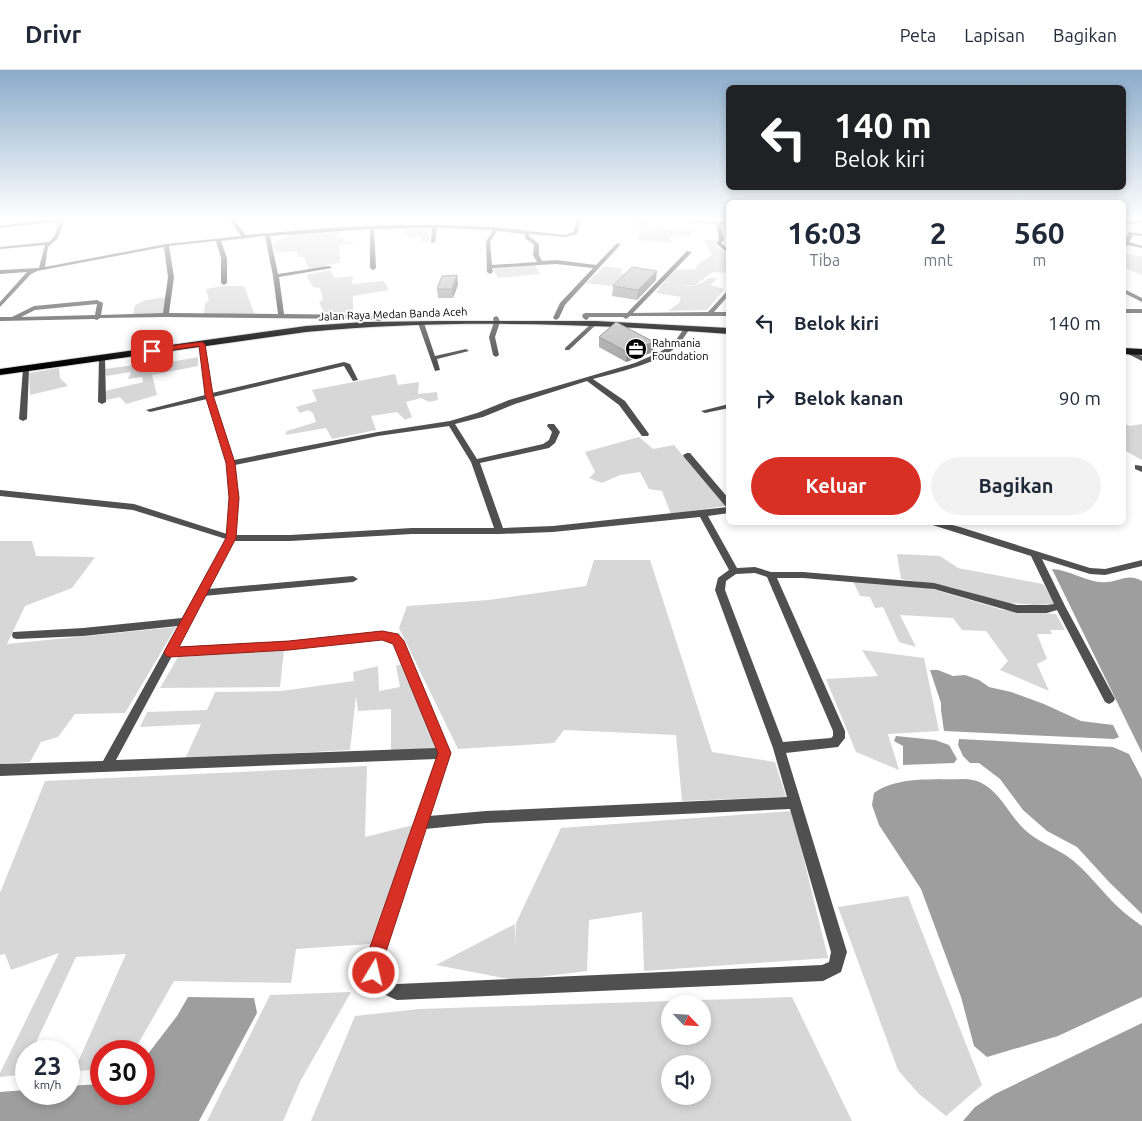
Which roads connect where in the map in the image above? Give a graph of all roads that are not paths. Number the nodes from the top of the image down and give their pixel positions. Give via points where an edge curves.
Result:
1 (44, 268) edge
2 (170, 268) edge
3 (224, 268) edge
4 (274, 268) edge
5 (329, 268) dead end
6 (490, 268) edge
7 (504, 268) edge
8 (596, 268) edge
9 (673, 268) edge
10 (39, 269) junction
11 (0, 272) edge
12 (276, 276) junction
13 (224, 283) dead end
14 (1126, 292) edge
15 (726, 295) edge
16 (1142, 300) edge
17 (0, 305) edge
18 (1126, 311) edge
19 (1142, 311) edge
20 (726, 314) edge
21 (166, 315) junction
22 (709, 315) junction
23 (281, 317) junction
24 (626, 317) junction
25 (97, 318) junction
26 (556, 318) junction
27 (586, 318) junction
28 (0, 319) edge
29 (13, 319) junction
30 (380, 319) junction
31 (497, 320) junction
32 (609, 321) junction
33 (421, 323) junction
34 (595, 323) junction
35 (726, 326) edge
36 (687, 328) junction
37 (726, 332) edge
38 (202, 344) junction
39 (1142, 346) edge
40 (1126, 349) edge
41 (1126, 349) edge
42 (567, 350) dead end
43 (1126, 350) edge
44 (466, 351) dead end
45 (1142, 352) edge
46 (496, 355) dead end
47 (102, 358) junction
48 (433, 358) junction
49 (1142, 359) edge
50 (0, 366) edge
51 (26, 369) junction
52 (437, 370) dead end
53 (0, 372) edge
54 (588, 379) junction
55 (355, 380) dead end
56 (209, 395) junction
57 (102, 402) dead end
58 (726, 407) edge
59 (150, 410) dead end
60 (705, 411) dead end
61 (23, 419) dead end
62 (451, 423) junction
63 (551, 426) dead end
64 (645, 434) dead end
65 (687, 455) dead end
66 (475, 462) junction
67 (231, 463) junction
68 (0, 493) edge
69 (726, 500) edge
70 (726, 510) edge
71 (703, 514) junction
72 (954, 526) edge
73 (500, 532) junction
74 (231, 538) junction
75 (1035, 554) junction
76 (1142, 563) edge
77 (734, 571) junction
78 (771, 575) junction
79 (353, 579) dead end
80 (200, 593) junction
81 (1060, 606) junction
82 (186, 621) junction
83 (18, 636) dead end
84 (170, 652) junction
85 (1108, 699) dead end
86 (780, 748) junction
87 (444, 753) junction
88 (107, 765) junction
89 (0, 770) edge
90 (796, 803) junction
91 (421, 823) junction

1 - 10 street
2 - 21 street
3 - 13 street
4 - 12 street
5 - 12 street
6 - 7 street
8 - 26 street via 562,304
9 - 24 street
10 - 11 street
10 - 17 street via 29,273
12 - 23 street
14 - 16 street
15 - 22 street
18 - 19 street
20 - 22 street
21 - 23 street
21 - 25 street
22 - 24 street
23 - 30 street
24 - 27 street via 585,315
24 - 32 highway, Jalan Raya Medan Banda Aceh
24 - 35 highway, Jalan Raya Medan Banda Aceh
25 - 29 street
25 - 29 street via 100,303 97,302 34,308
26 - 27 highway, Jalan Raya Medan Banda Aceh
26 - 31 highway, Jalan Raya Medan Banda Aceh
27 - 32 highway, Jalan Raya Medan Banda Aceh
28 - 29 street
30 - 31 highway, Jalan Raya Medan Banda Aceh
30 - 50 highway, Jalan Raya Medan Banda Aceh via 292,326
31 - 33 highway, Jalan Raya Medan Banda Aceh
31 - 34 highway, Jalan Raya Medan Banda Aceh
31 - 46 street via 492,336
32 - 34 highway, Jalan Raya Medan Banda Aceh
32 - 36 highway, Jalan Raya Medan Banda Aceh
33 - 38 highway, Jalan Raya Medan Banda Aceh via 336,326
33 - 48 street
34 - 42 street
36 - 37 highway, Jalan Raya Medan Banda Aceh
36 - 54 street via 676,344 662,353
38 - 47 highway, Jalan Raya Medan Banda Aceh
38 - 56 street
39 - 40 highway
41 - 45 highway
43 - 49 street
44 - 48 street
47 - 51 highway, Jalan Raya Medan Banda Aceh
47 - 57 street
48 - 52 street
51 - 53 highway, Jalan Raya Medan Banda Aceh
51 - 61 street
54 - 62 street
54 - 64 street via 622,404
55 - 56 street via 348,365 344,364
56 - 59 street
56 - 67 street
58 - 60 street
62 - 66 street
62 - 67 street
63 - 66 street via 556,432 555,437 546,446
65 - 69 street
66 - 73 street
67 - 74 street via 234,498
68 - 74 street via 134,507
70 - 71 street
71 - 73 street
71 - 77 street
72 - 75 street
73 - 74 street via 412,531
74 - 80 street
75 - 76 street via 1090,571 1105,572
75 - 81 street
77 - 78 street via 755,570
77 - 86 street via 721,580 720,590
78 - 81 street via 934,586 1017,609
78 - 86 street via 839,730 839,738 834,743
79 - 80 street
80 - 82 street
81 - 85 street
82 - 83 street
82 - 84 street
84 - 87 street via 289,645 382,635 394,638
84 - 88 street
86 - 90 street
87 - 88 street
87 - 91 street
88 - 89 street
90 - 91 street
90 - 91 street via 839,952 836,967 823,972 397,992 386,988 374,973 373,964

